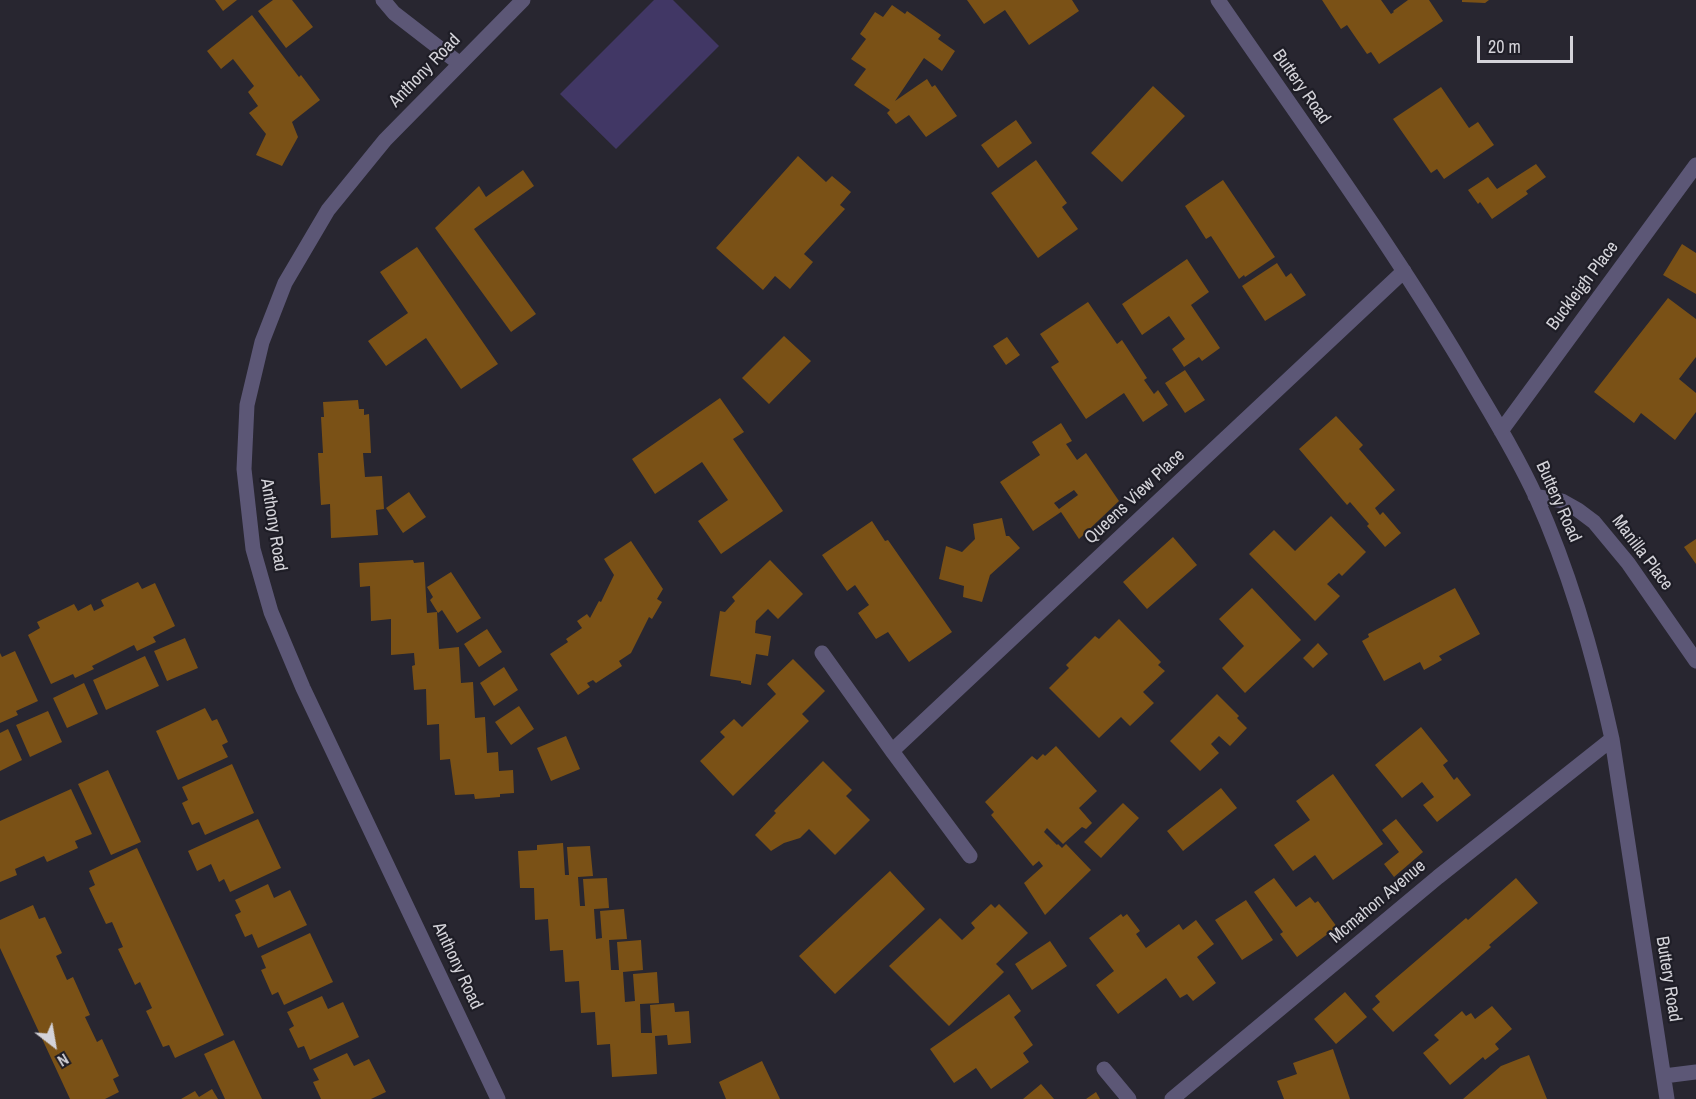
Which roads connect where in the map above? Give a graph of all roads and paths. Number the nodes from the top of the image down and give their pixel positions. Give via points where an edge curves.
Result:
1 (383, 0) edge
2 (523, 0) edge
3 (1218, 0) edge
4 (460, 64) junction
5 (1696, 165) edge
6 (1404, 271) junction
7 (1501, 431) junction
8 (1535, 496) junction
9 (822, 653) dead end
10 (1696, 661) edge
11 (1612, 739) junction
12 (892, 751) junction
13 (970, 856) dead end
14 (1104, 1069) dead end
15 (1696, 1072) edge
16 (1664, 1076) junction
17 (498, 1099) edge
18 (1129, 1099) edge
19 (1172, 1099) edge
20 (1667, 1099) edge

1 - 4 street
2 - 4 street, Anthony Road
3 - 6 street, Buttery Road
4 - 17 street, Anthony Road via 385,140 328,210 285,283 262,342 247,405 244,469 254,549 271,612 303,688
5 - 7 street, Buckleigh Place
6 - 7 street, Buttery Road
6 - 12 street, Queens View Place
7 - 8 street, Buttery Road
8 - 10 street, Manilla Place via 1562,501 1594,522 1628,563
8 - 11 street, Buttery Road via 1579,609
9 - 12 street
11 - 16 street, Buttery Road
11 - 19 street, Mcmahon Avenue via 1438,877
12 - 13 street
14 - 18 street
15 - 16 street
16 - 20 street, Buttery Road

